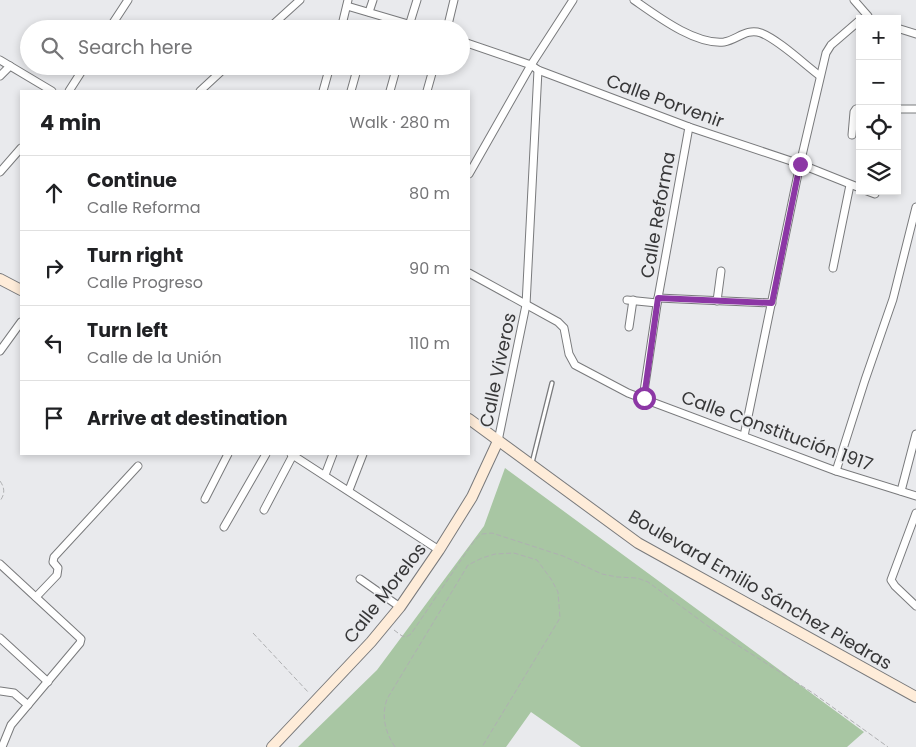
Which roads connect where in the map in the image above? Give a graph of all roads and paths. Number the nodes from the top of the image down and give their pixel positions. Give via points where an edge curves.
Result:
1 (128, 0) edge
2 (300, 0) edge
3 (372, 0) edge
4 (417, 0) edge
5 (454, 0) edge
6 (572, 0) edge
7 (634, 0) edge
8 (854, 0) edge
9 (348, 3) edge
10 (369, 12) junction
11 (863, 15) edge
12 (115, 20) edge
13 (278, 20) edge
14 (343, 20) edge
15 (392, 20) edge
16 (411, 20) edge
17 (449, 20) edge
18 (856, 26) edge
19 (901, 29) edge
20 (916, 34) edge
21 (470, 44) edge
22 (0, 60) edge
23 (10, 66) junction
24 (534, 68) junction
25 (20, 72) edge
26 (25, 75) edge
27 (79, 75) edge
28 (217, 75) edge
29 (327, 75) edge
30 (355, 75) edge
31 (394, 75) edge
32 (431, 75) edge
33 (0, 76) edge
34 (820, 76) junction
35 (50, 90) edge
36 (70, 90) edge
37 (201, 90) edge
38 (323, 90) edge
39 (351, 90) edge
40 (390, 90) edge
41 (427, 90) edge
42 (901, 109) edge
43 (916, 109) edge
44 (856, 110) edge
45 (689, 127) junction
46 (852, 135) dead end
47 (20, 149) edge
48 (800, 164) junction
49 (0, 172) edge
50 (470, 172) edge
51 (850, 185) junction
52 (856, 187) edge
53 (916, 208) edge
54 (834, 268) dead end
55 (721, 271) dead end
56 (470, 274) edge
57 (0, 279) edge
58 (20, 289) edge
59 (658, 300) junction
60 (717, 301) junction
61 (772, 303) junction
62 (526, 304) junction
63 (20, 323) edge
64 (629, 327) dead end
65 (0, 351) edge
66 (552, 384) dead end
67 (644, 398) junction
68 (470, 420) edge
69 (916, 434) edge
70 (744, 436) junction
71 (498, 441) junction
72 (227, 455) edge
73 (265, 455) edge
74 (292, 455) edge
75 (294, 455) edge
76 (333, 455) edge
77 (363, 455) edge
78 (531, 465) junction
79 (138, 466) dead end
80 (836, 471) junction
81 (325, 475) junction
82 (0, 481) edge
83 (349, 490) junction
84 (901, 491) junction
85 (916, 496) edge
86 (205, 499) dead end
87 (0, 501) edge
88 (264, 510) dead end
89 (916, 513) edge
90 (224, 528) dead end
91 (439, 550) junction
92 (0, 564) edge
93 (360, 579) dead end
94 (36, 597) junction
95 (916, 606) edge
96 (400, 607) junction
97 (386, 623) junction
98 (253, 633) dead end
99 (0, 638) edge
100 (48, 682) junction
101 (0, 691) edge
102 (916, 696) edge
103 (316, 700) junction
104 (28, 705) junction
105 (2, 747) edge
106 (272, 747) edge
107 (395, 747) edge
108 (482, 747) edge
109 (889, 747) edge

1 - 12 street
2 - 13 street
3 - 10 street
4 - 16 street
5 - 17 street
6 - 24 street
7 - 34 street via 673,28 710,41 725,42 750,31 761,33
8 - 11 street
9 - 10 street
9 - 14 street
10 - 15 street
18 - 34 street via 831,45
19 - 20 street
21 - 24 street, Calle Porvenir
22 - 23 street
23 - 25 street
23 - 33 street
24 - 45 street, Calle Porvenir
24 - 50 street
24 - 62 street, Calle Viveros
26 - 35 street
27 - 36 street
28 - 37 street
29 - 38 street
30 - 39 street
31 - 40 street
32 - 41 street
34 - 48 street
42 - 43 street
44 - 46 street
45 - 48 street, Calle Porvenir
45 - 59 street, Calle Reforma
47 - 49 street
48 - 51 street, Calle Porvenir
48 - 61 street
51 - 52 street, Calle Porvenir
51 - 54 street
53 - 80 street via 893,300
55 - 60 street
56 - 62 street, Calle Constitución 1917
57 - 58 main road
59 - 60 street
59 - 64 street via 630,300
59 - 67 street, Calle Reforma
60 - 61 street
61 - 70 street
62 - 67 street, Calle Constitución 1917 via 564,328 569,354 575,365
62 - 71 street, Calle Viveros
63 - 65 street
66 - 78 lane
67 - 70 street, Calle Constitución 1917
68 - 71 main road, Boulevard Emilio Sánchez Piedras
69 - 84 street
70 - 80 street, Calle Constitución 1917
71 - 78 main road, Boulevard Emilio Sánchez Piedras
71 - 91 main road, Calle Morelos via 472,496
72 - 86 street
73 - 90 street
74 - 88 street
75 - 81 street
76 - 81 street
77 - 83 street
78 - 102 main road, Boulevard Emilio Sánchez Piedras via 638,543
79 - 94 street via 54,557 57,576
80 - 84 street, Calle Constitución 1917
81 - 83 street
82 - 87 path via 4,493
83 - 91 street
84 - 85 street, Calle Constitución 1917
89 - 95 street via 891,580
91 - 96 main road, Calle Morelos
92 - 94 street
93 - 96 street
94 - 100 street via 81,639
96 - 97 main road, Calle Morelos
97 - 103 main road, Calle Morelos
97 - 109 path via 402,636 411,634 474,541 482,534 492,533 563,556 602,574 648,582
98 - 103 path
99 - 100 street
100 - 104 street
101 - 104 street via 14,693
103 - 106 main road, Calle Morelos
104 - 105 street via 11,726
107 - 108 path via 384,722 387,699 468,565 495,554 514,553 537,560 551,579 558,592 560,618

